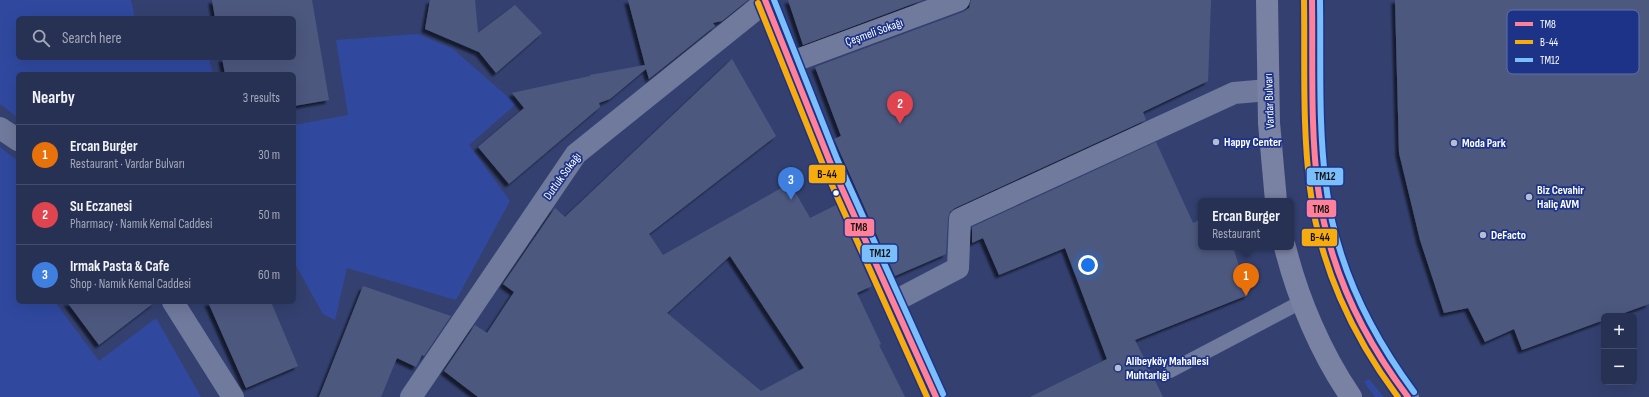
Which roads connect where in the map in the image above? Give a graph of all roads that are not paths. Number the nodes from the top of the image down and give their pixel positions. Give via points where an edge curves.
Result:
1 (959, 0) edge
2 (1267, 0) edge
3 (1312, 0) edge
4 (765, 1) edge
5 (789, 63) junction
6 (1268, 90) junction
7 (0, 128) edge
8 (16, 139) edge
9 (1276, 198) edge
10 (1286, 250) edge
11 (1303, 301) junction
12 (893, 302) junction
13 (174, 304) edge
14 (1170, 371) dead end
15 (234, 397) edge
16 (411, 397) edge
17 (936, 397) edge
18 (1351, 397) edge
19 (1408, 397) edge

1 - 5 street, Çeşmeli Sokağı
2 - 6 main road, Vardar Bulvarı
3 - 19 main road via 1314,129 1318,188 1332,253 1360,325 1387,370
4 - 5 main road
4 - 16 street, Dutluk Sokağı via 576,154
5 - 12 main road
6 - 9 main road, Vardar Bulvarı
6 - 12 street via 1234,93 960,219 958,268
7 - 8 street
10 - 11 main road
11 - 14 lane
11 - 18 main road via 1339,379
12 - 17 main road
13 - 15 street

